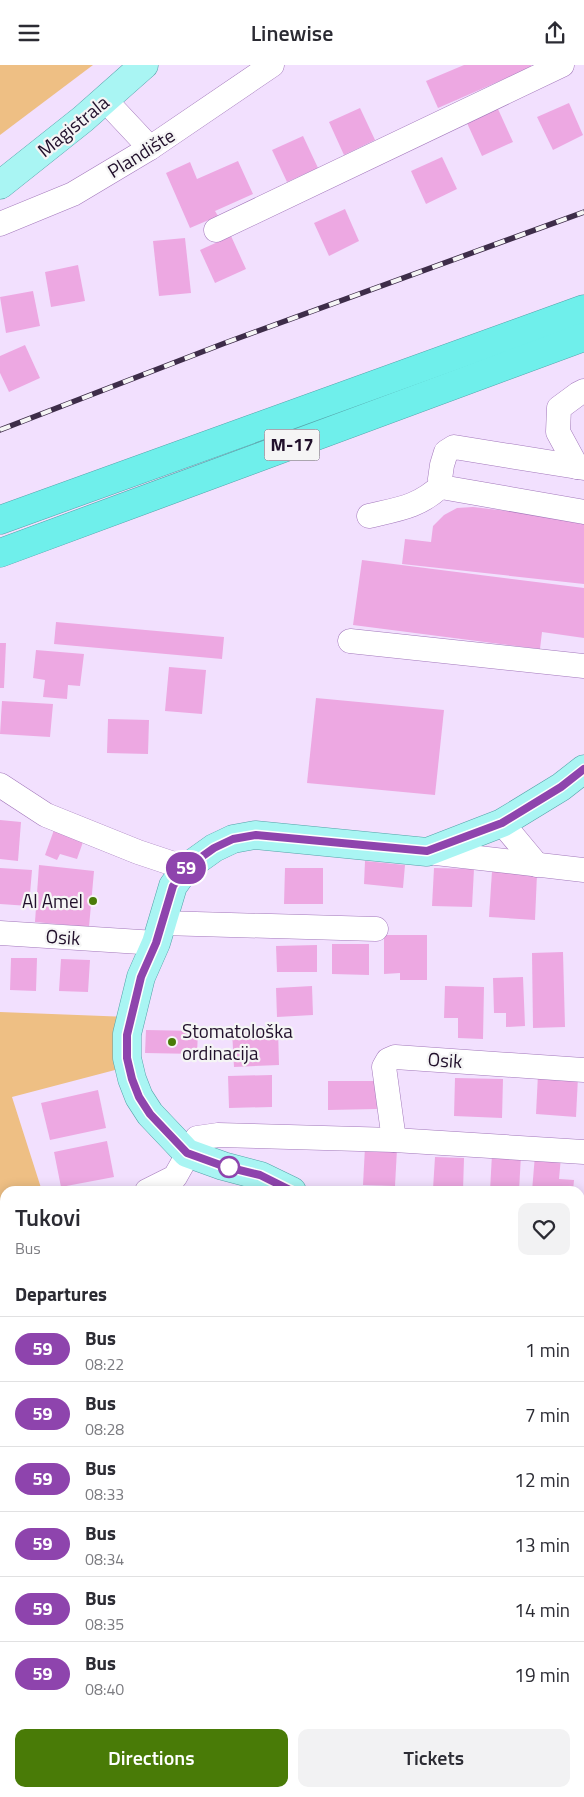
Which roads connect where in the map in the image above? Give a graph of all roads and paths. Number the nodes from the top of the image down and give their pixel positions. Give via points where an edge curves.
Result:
1 (144, 65) edge
2 (272, 65) edge
3 (562, 65) edge
4 (105, 100) junction
5 (150, 148) junction
6 (0, 185) edge
7 (0, 225) edge
8 (216, 230) dead end
9 (584, 309) edge
10 (584, 337) edge
11 (584, 391) edge
12 (580, 467) edge
13 (442, 485) junction
14 (584, 512) edge
15 (370, 516) dead end
16 (0, 520) edge
17 (0, 553) edge
18 (350, 641) dead end
19 (584, 666) edge
20 (584, 769) edge
21 (0, 785) edge
22 (502, 823) junction
23 (427, 851) junction
24 (537, 865) junction
25 (186, 868) junction
26 (584, 870) edge
27 (376, 929) dead end
28 (0, 933) edge
29 (159, 933) junction
30 (584, 1070) edge
31 (394, 1140) junction
32 (584, 1152) edge
33 (187, 1153) junction
34 (157, 1186) edge
35 (282, 1186) edge

1 - 4 main road, Magistrala
2 - 5 street, Plandište
3 - 8 street
4 - 5 street
4 - 6 main road, Magistrala
5 - 7 street, Plandište via 73,194
9 - 16 highway, M-17
10 - 17 highway, M-17
11 - 12 street via 559,408 558,432
12 - 13 street via 454,447 446,452 440,479
13 - 14 street
13 - 15 street via 416,503
18 - 19 street
20 - 22 main road
21 - 25 street via 46,815
22 - 23 main road
22 - 24 street
23 - 24 street
23 - 25 main road via 256,835 233,839
24 - 26 street
25 - 29 main road via 173,886
27 - 29 street, Osik
28 - 29 street, Osik
29 - 33 main road via 141,977 127,1035 127,1058 139,1097 150,1114
30 - 31 street, Osik via 395,1057 384,1067
31 - 32 street
31 - 33 street via 218,1135 197,1138
33 - 34 street via 175,1177
33 - 35 main road via 260,1175

